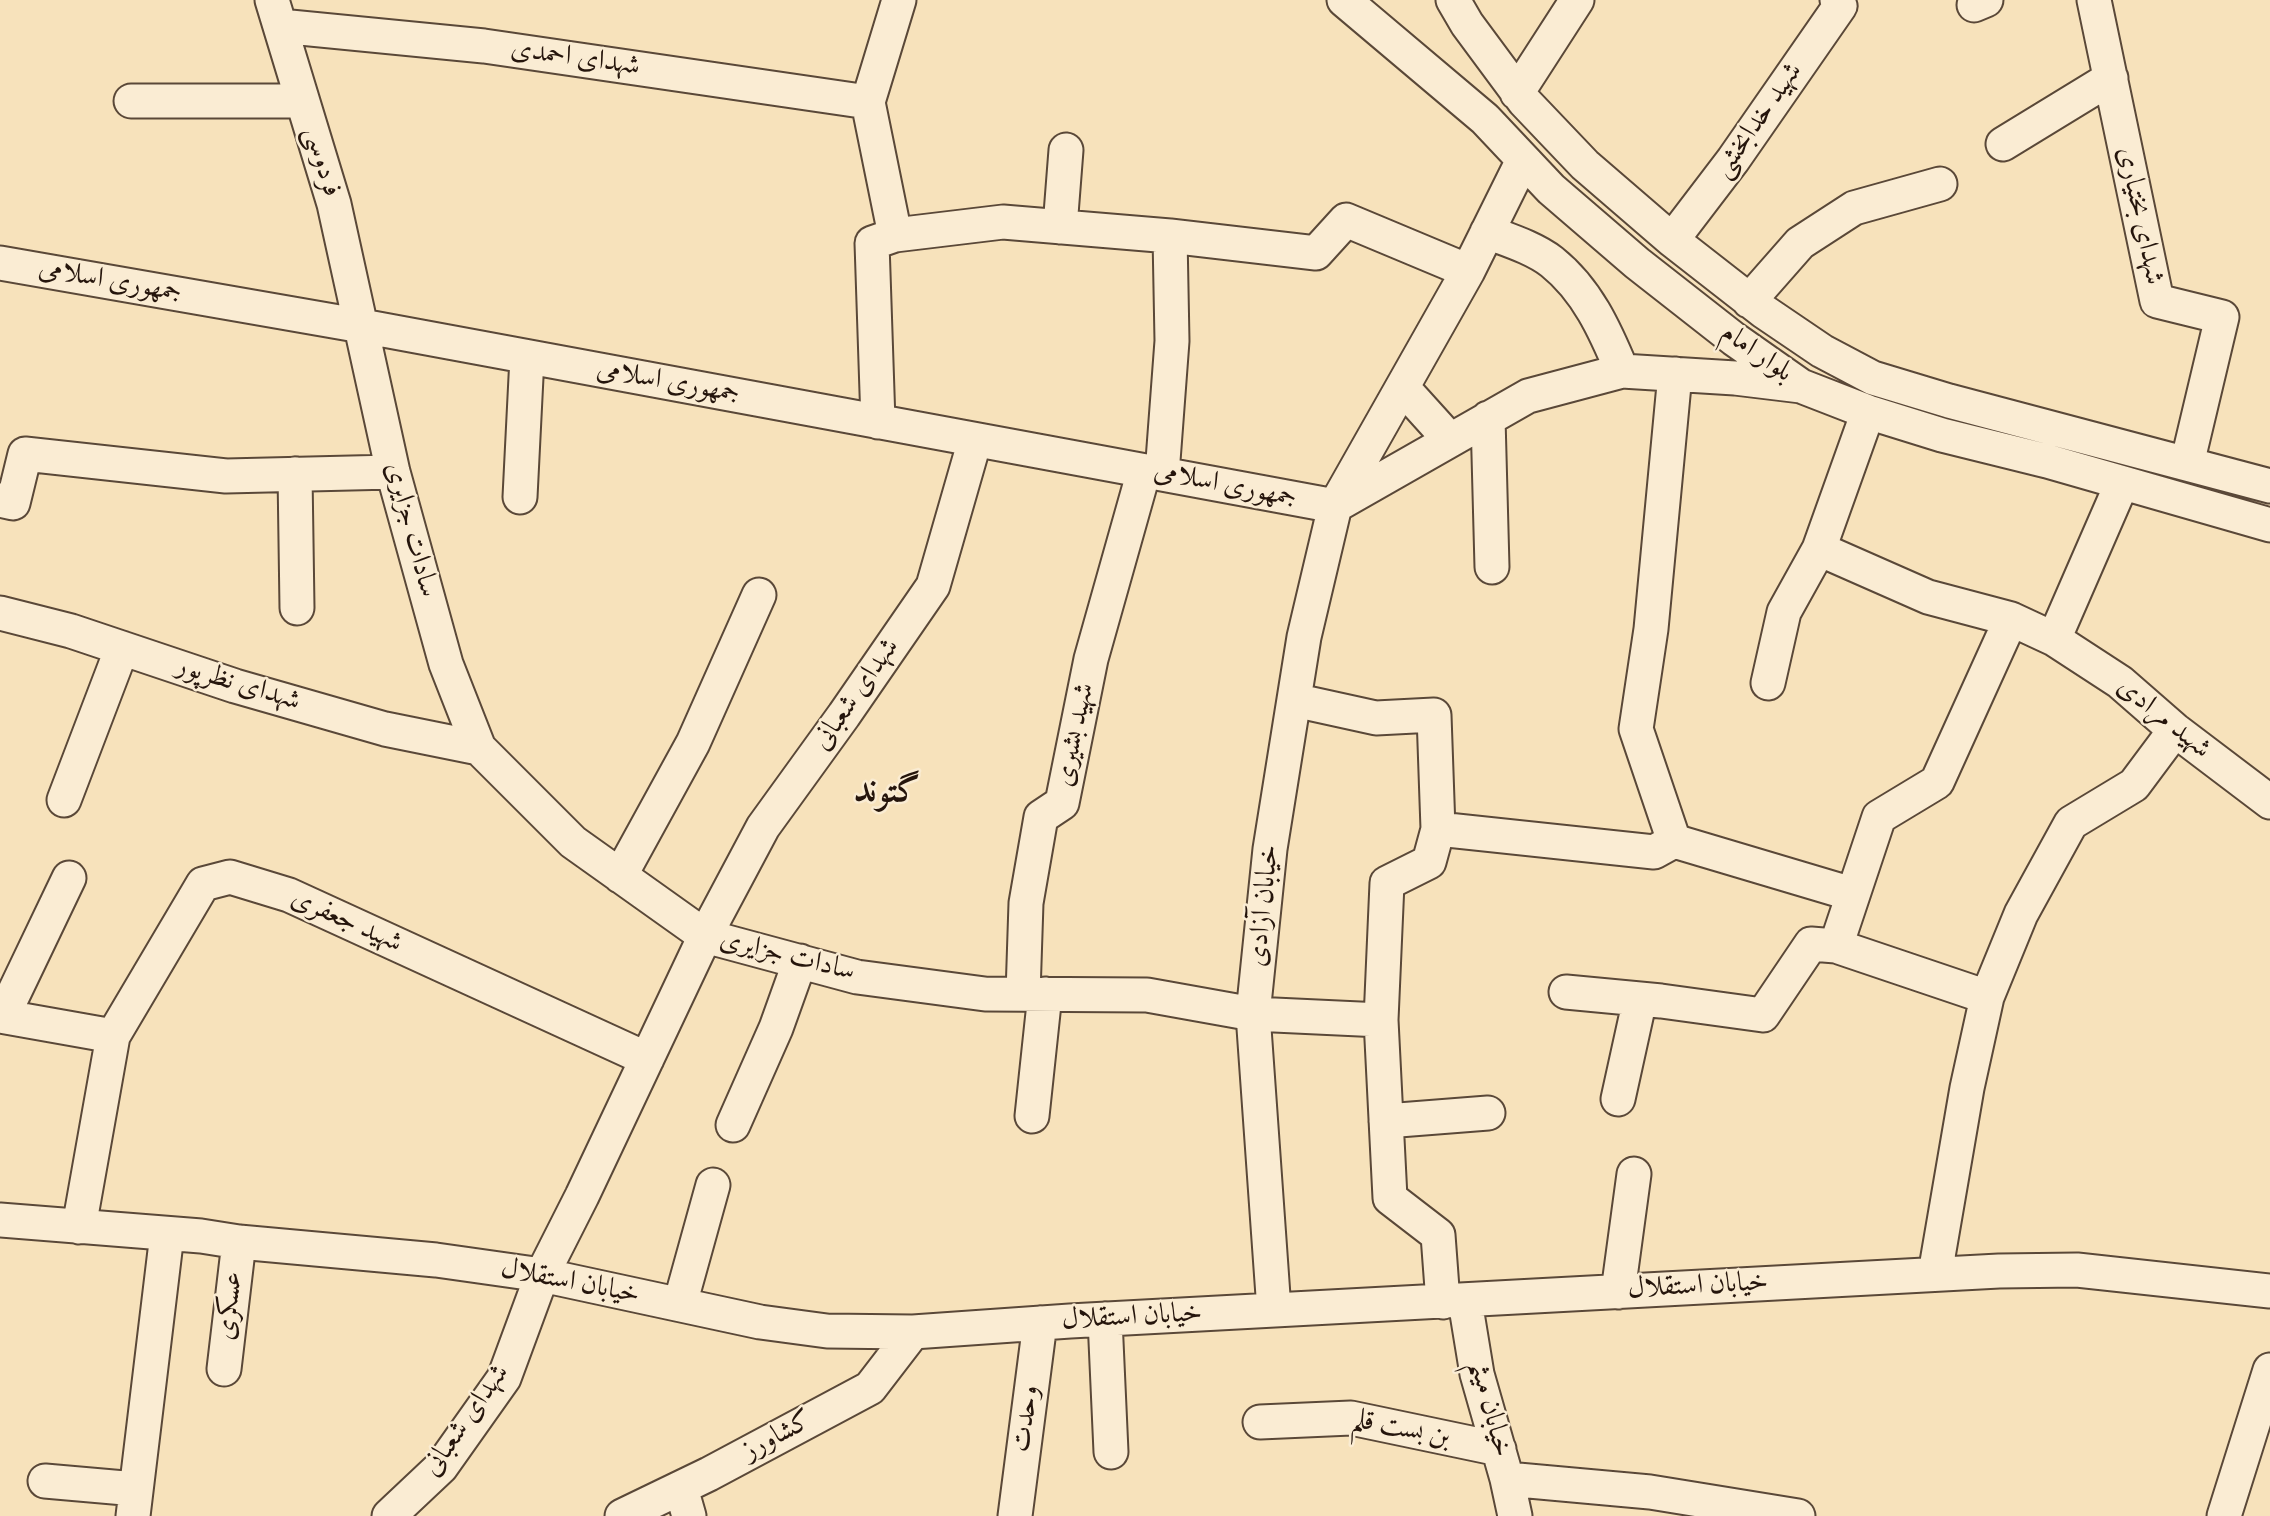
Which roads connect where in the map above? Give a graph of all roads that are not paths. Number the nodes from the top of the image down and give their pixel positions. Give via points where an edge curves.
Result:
1 (899, 0) edge
2 (1344, 0) edge
3 (1359, 0) edge
4 (1453, 0) edge
5 (1577, 0) edge
6 (1837, 0) edge
7 (2101, 1) edge
8 (276, 13) edge
9 (1392, 41) junction
10 (2111, 78) junction
11 (1517, 93) junction
12 (131, 101) dead end
13 (302, 101) junction
14 (868, 102) junction
15 (2003, 144) dead end
16 (1066, 150) dead end
17 (1523, 160) junction
18 (1940, 184) dead end
19 (1060, 227) junction
20 (1488, 232) junction
21 (895, 235) junction
22 (1170, 236) junction
23 (1672, 240) junction
24 (0, 263) edge
25 (1468, 271) junction
26 (1749, 301) junction
27 (362, 327) junction
28 (527, 357) junction
29 (1622, 371) junction
30 (1675, 374) junction
31 (1801, 386) junction
32 (1404, 388) junction
33 (1868, 412) junction
34 (1489, 418) junction
35 (878, 422) junction
36 (975, 440) junction
37 (1450, 440) junction
38 (2187, 464) junction
39 (393, 472) junction
40 (1153, 472) junction
41 (295, 474) junction
42 (2122, 483) junction
43 (2270, 486) edge
44 (520, 497) dead end
45 (0, 500) edge
46 (1335, 506) junction
47 (2270, 525) edge
48 (1819, 549) junction
49 (1492, 567) dead end
50 (759, 595) dead end
51 (297, 608) dead end
52 (0, 613) edge
53 (2011, 619) junction
54 (2054, 639) junction
55 (122, 648) junction
56 (1768, 683) dead end
57 (1294, 700) junction
58 (2175, 730) junction
59 (478, 748) junction
60 (64, 800) dead end
61 (2270, 802) edge
62 (1438, 829) junction
63 (1674, 841) junction
64 (620, 876) junction
65 (69, 878) dead end
66 (1852, 894) junction
67 (705, 936) junction
68 (1836, 946) junction
69 (800, 961) junction
70 (1566, 992) dead end
71 (1034, 994) junction
72 (1986, 997) junction
73 (1640, 999) junction
74 (1253, 1014) junction
75 (2, 1016) edge
76 (1381, 1020) junction
77 (113, 1036) junction
78 (647, 1059) junction
79 (1618, 1099) dead end
80 (1488, 1113) dead end
81 (1032, 1116) dead end
82 (1386, 1121) junction
83 (733, 1125) dead end
84 (1633, 1174) dead end
85 (713, 1185) dead end
86 (0, 1220) edge
87 (79, 1227) junction
88 (167, 1234) junction
89 (239, 1242) junction
90 (1935, 1274) junction
91 (542, 1275) junction
92 (2270, 1291) edge
93 (1618, 1292) junction
94 (1454, 1301) junction
95 (680, 1304) junction
96 (1274, 1310) junction
97 (1105, 1319) junction
98 (1040, 1323) junction
99 (913, 1332) junction
100 (224, 1370) dead end
101 (2270, 1370) edge
102 (1260, 1422) dead end
103 (1111, 1452) dead end
104 (1503, 1464) junction
105 (45, 1481) dead end
106 (135, 1502) edge
107 (685, 1502) edge
108 (389, 1516) edge
109 (622, 1516) edge
110 (1015, 1516) edge
111 (1515, 1516) edge
112 (1798, 1516) edge
113 (2224, 1516) edge

1 - 14 street
2 - 9 street, بلوار امام
3 - 9 street
4 - 11 street, بلوار امام
5 - 11 street
6 - 23 street, شهید خدابخشی via 1840,6 1833,17
7 - 10 street, شهدای بختیاری
8 - 13 street, فردوسی
8 - 14 street, شهدای احمدی
9 - 17 street, بلوار امام via 1485,119
10 - 15 street
10 - 38 street, شهدای بختیاری via 2157,301 2222,317
11 - 23 street, بلوار امام via 1585,165
12 - 13 street
13 - 27 street, فردوسی via 334,204
14 - 21 street
16 - 19 street
17 - 20 street, جمهوری اسلامی
17 - 31 street, بلوار امام via 1637,263
18 - 26 street via 1854,208 1800,243
19 - 21 street via 1003,222
19 - 22 street
20 - 25 street, جمهوری اسلامی
20 - 29 street via 1551,261 1580,290 1603,326
21 - 35 street via 872,243
22 - 25 street via 1316,253 1346,220
22 - 40 street, شهید بشیری via 1171,341
23 - 26 street, بلوار امام
24 - 27 street, جمهوری اسلامی
25 - 32 street, جمهوری اسلامی
26 - 38 street, بلوار امام via 1822,351 1873,378
27 - 28 street, جمهوری اسلامی
27 - 39 street, سادات جزایری
28 - 35 street, جمهوری اسلامی
28 - 44 street
29 - 30 street, جمهوری اسلامی
29 - 34 street, جمهوری اسلامی via 1528,396
30 - 31 street, جمهوری اسلامی
30 - 63 street via 1651,629 1636,729
31 - 33 street, بلوار امام
32 - 37 street
32 - 46 street, جمهوری اسلامی
33 - 42 street, بلوار امام
33 - 48 street
34 - 37 street, جمهوری اسلامی
34 - 49 street
35 - 36 street, جمهوری اسلامی
36 - 40 street, جمهوری اسلامی
36 - 67 street, شهدای شعبانی via 933,586 763,827
37 - 46 street, جمهوری اسلامی
38 - 43 street, بلوار امام
39 - 41 street
39 - 59 street, سادات جزایری via 446,664
40 - 46 street, جمهوری اسلامی
40 - 71 street, شهید بشیری via 1091,659 1062,803 1041,817 1026,903
41 - 45 street via 226,476 25,454 13,503
41 - 51 street
42 - 47 street, بلوار امام
42 - 54 street
46 - 57 street, خیابان آزادی
48 - 53 street, شهید مرادی via 1928,597
48 - 56 street via 1784,612
50 - 64 street via 693,743
52 - 55 street, شهدای نظرپور
53 - 54 street, شهید مرادی
53 - 66 street via 1937,782 1879,817
54 - 58 street, شهید مرادی via 2120,682
55 - 59 street, شهدای نظرپور via 360,722
55 - 60 street
57 - 62 street via 1376,718 1434,715
57 - 74 street, خیابان آزادی via 1270,849
58 - 61 street, شهید مرادی
58 - 72 street via 2134,785 2071,823 2021,914
59 - 64 street, سادات جزایری via 573,842
62 - 63 street via 1654,852
62 - 76 street via 1429,862 1387,883
63 - 66 street
64 - 67 street, سادات جزایری
65 - 75 street
66 - 68 street
67 - 69 street, سادات جزایری
67 - 78 street, شهدای شعبانی
68 - 72 street
68 - 73 street via 1811,944 1763,1014
69 - 71 street, سادات جزایری via 857,977 985,994
69 - 83 street
70 - 73 street
71 - 74 street, سادات جزایری via 1147,995
71 - 81 street, شهید بشیری
72 - 90 street
73 - 79 street
74 - 76 street, سادات جزایری
74 - 96 street, خیابان آزادی
75 - 77 street
76 - 82 street, خیابان میثم
77 - 78 street, شهید جعفری via 203,884 230,877 289,895
77 - 87 street
78 - 91 street, شهدای شعبانی
80 - 82 street
82 - 94 street, خیابان میثم via 1390,1198 1438,1235
84 - 93 street
85 - 95 street
86 - 87 street, خیابان استقلال
87 - 88 street, خیابان استقلال
88 - 89 street, خیابان استقلال
88 - 106 street
89 - 91 street, خیابان استقلال
89 - 100 street, عسکری
90 - 92 street, خیابان استقلال via 2077,1269
90 - 93 street, خیابان استقلال
91 - 95 street, خیابان استقلال
91 - 108 street, شهدای شعبانی via 503,1378 441,1467
93 - 94 street, خیابان استقلال
94 - 96 street, خیابان استقلال
94 - 104 street, خیابان میثم
95 - 99 street, خیابان استقلال via 827,1331
96 - 97 street, خیابان استقلال
97 - 98 street, خیابان استقلال
97 - 103 street
98 - 99 street, خیابان استقلال
98 - 110 street, وحدت
99 - 107 street, کشاورز via 870,1388
101 - 113 street
102 - 104 street, بن بست قلم via 1351,1418
104 - 111 street, خیابان میثم
104 - 112 street, بن بست قلم
105 - 106 street
107 - 109 street, کشاورز

